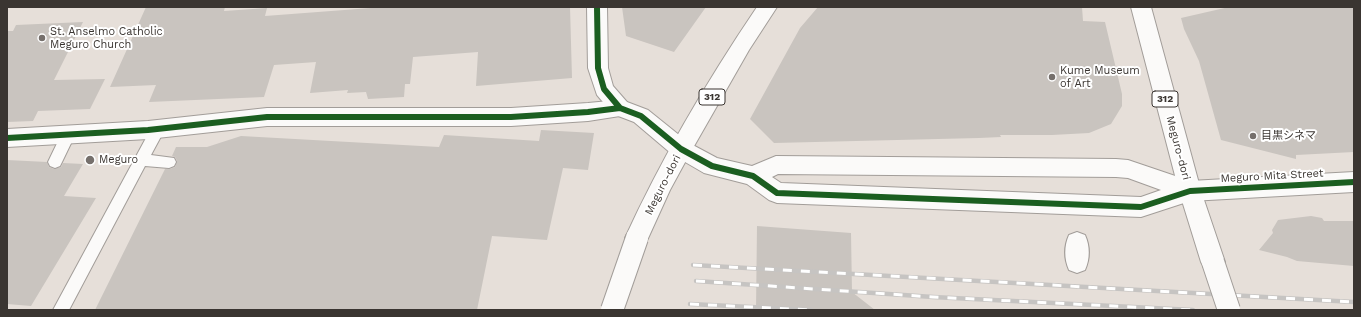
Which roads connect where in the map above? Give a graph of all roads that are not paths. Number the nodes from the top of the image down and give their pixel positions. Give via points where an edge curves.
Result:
1 (597, 7) edge
2 (767, 7) edge
3 (1141, 7) edge
4 (620, 108) junction
5 (158, 129) junction
6 (68, 135) junction
7 (7, 138) edge
8 (681, 149) junction
9 (141, 160) junction
10 (55, 162) dead end
11 (169, 162) dead end
12 (753, 176) junction
13 (1354, 182) edge
14 (1190, 191) junction
15 (60, 310) edge
16 (612, 310) edge
17 (1229, 310) edge

1 - 4 street via 598,68 604,89
2 - 8 street, Meguro-dori / 312
3 - 14 street, Meguro-dori / 312
4 - 5 street via 511,117 267,117
4 - 8 street via 641,116
5 - 6 street
5 - 9 lane
6 - 7 street
6 - 10 lane
8 - 12 street via 712,166
8 - 16 street, Meguro-dori / 312, bridge via 637,238
9 - 11 lane
9 - 15 lane
12 - 14 street via 776,166 1128,168
12 - 14 street via 777,193 1097,205 1141,206
13 - 14 street, Meguro Mita Street
14 - 17 street, Meguro-dori / 312, bridge

